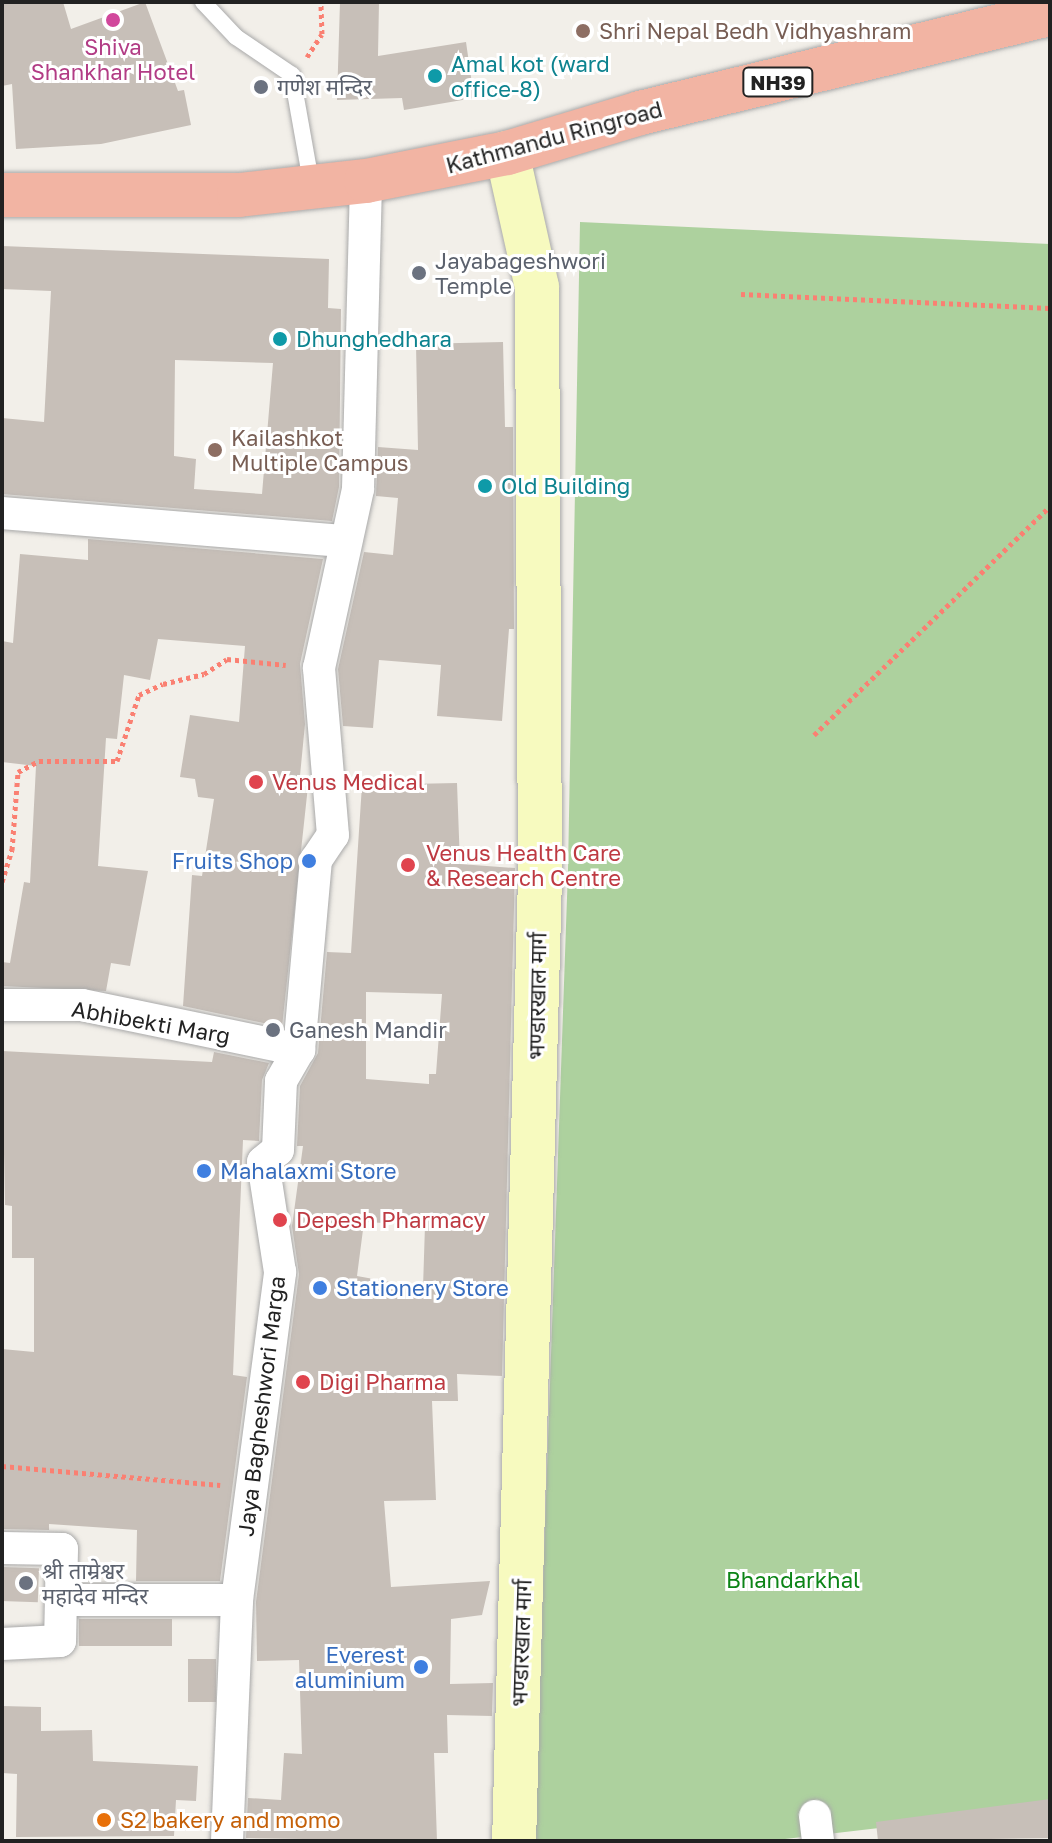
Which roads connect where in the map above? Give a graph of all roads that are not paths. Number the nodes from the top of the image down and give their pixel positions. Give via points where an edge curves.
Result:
1 (203, 2) edge
2 (1050, 14) edge
3 (507, 153) junction
4 (366, 181) junction
5 (312, 189) junction
6 (2, 195) edge
7 (2, 513) edge
8 (342, 541) junction
9 (2, 1005) edge
10 (299, 1050) junction
11 (2, 1548) edge
12 (61, 1600) junction
13 (237, 1600) junction
14 (2, 1644) edge
15 (227, 1841) edge
16 (514, 1841) edge

1 - 5 lane via 236,37 292,75
2 - 3 highway, Kathmandu Ringroad / NH39 via 640,113
3 - 4 highway, Kathmandu Ringroad / NH39
3 - 16 main road, भण्डारखाल मार्ग via 537,287 540,845
4 - 5 highway, Kathmandu Ringroad / NH39
4 - 8 street, Jaya Bagheshwori Marga via 362,443 358,489
5 - 6 highway, Kathmandu Ringroad / NH39 via 239,195
7 - 8 street
8 - 10 street, Jaya Bagheshwori Marga via 319,668 333,835 316,860
9 - 10 street, Abhibekti Marg via 82,1005
10 - 13 street, Jaya Bagheshwori Marga via 281,1081 278,1150 263,1162 280,1272
11 - 12 street via 62,1549
12 - 13 street
12 - 14 street via 60,1641
13 - 15 street, Jaya Bagheshwori Marga

